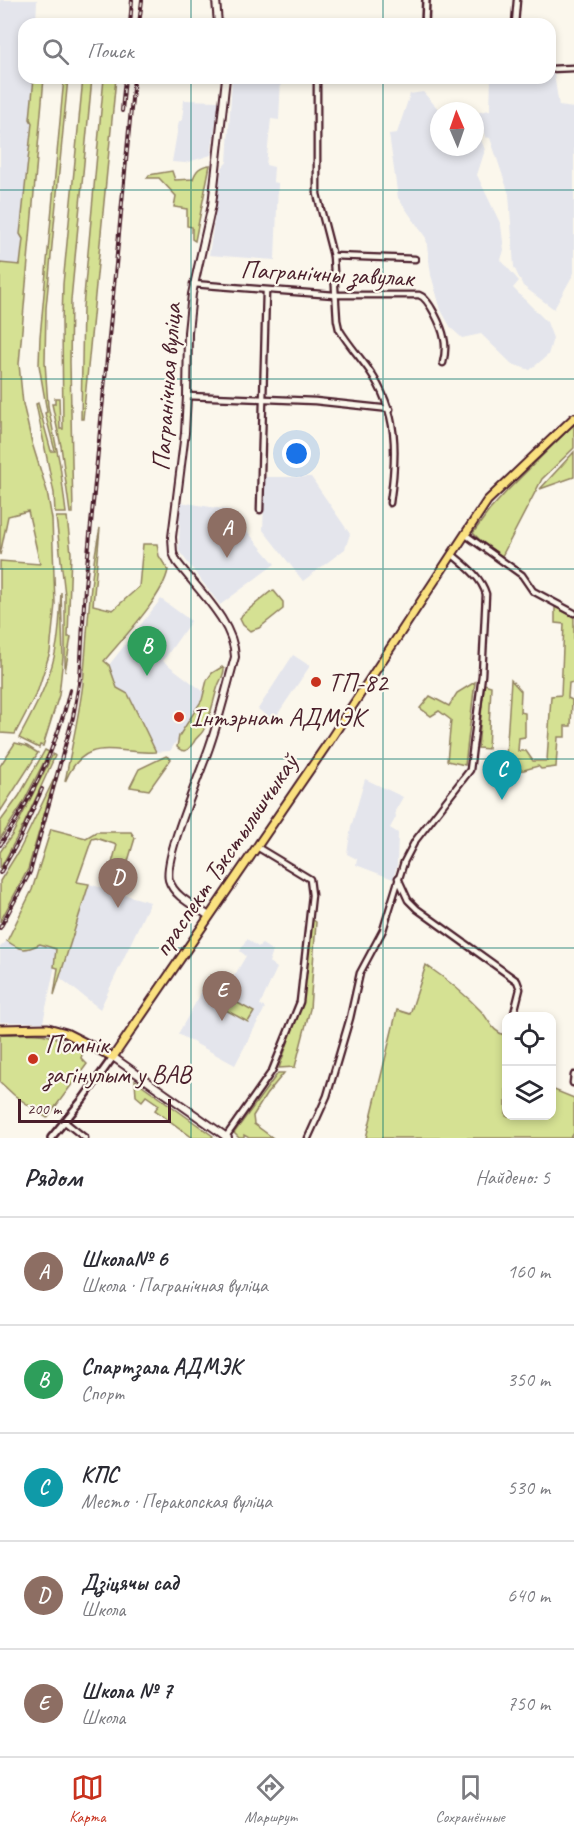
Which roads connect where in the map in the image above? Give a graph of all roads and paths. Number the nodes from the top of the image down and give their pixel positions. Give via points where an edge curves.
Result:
1 (216, 0) edge
2 (426, 0) edge
3 (517, 0) edge
4 (218, 18) edge
5 (425, 18) edge
6 (515, 18) edge
7 (574, 68) edge
8 (556, 69) edge
9 (225, 84) edge
10 (317, 84) edge
11 (333, 256) junction
12 (415, 259) dead end
13 (193, 285) junction
14 (266, 291) junction
15 (334, 295) junction
16 (443, 363) dead end
17 (188, 396) junction
18 (263, 399) junction
19 (390, 409) junction
20 (574, 418) edge
21 (390, 503) dead end
22 (260, 510) dead end
23 (466, 535) junction
24 (453, 555) junction
25 (574, 613) edge
26 (257, 847) junction
27 (398, 879) junction
28 (209, 916) junction
29 (514, 1012) edge
30 (0, 1029) edge
31 (113, 1058) junction
32 (574, 1075) edge
33 (573, 1083) edge
34 (65, 1122) junction
35 (51, 1138) edge
36 (85, 1138) edge
37 (226, 1138) edge
38 (308, 1138) edge

1 - 4 main road
2 - 5 street
3 - 6 street
7 - 8 street
9 - 13 main road, Пагранічная вуліца via 212,205
10 - 11 street via 317,194
11 - 12 street
11 - 15 street
13 - 14 street, Пагранічны завулак
13 - 17 main road, Пагранічная вуліца
14 - 15 street, Пагранічны завулак
14 - 18 street
15 - 16 street, Пагранічны завулак via 424,297 444,336
15 - 19 street via 339,329 373,376
17 - 18 street
17 - 28 main road, Пагранічная вуліца via 172,547 177,562 220,617 232,638 235,657 168,874 172,889
18 - 19 street
18 - 22 street
19 - 21 street via 395,447
20 - 23 main road, праспект Тэкстыльшчыкаў via 487,501
23 - 24 main road, праспект Тэкстыльшчыкаў
23 - 25 street via 522,575 533,591
24 - 26 main road, праспект Тэкстыльшчыкаў
24 - 27 street via 478,578 486,594 482,675 470,770 415,841
26 - 28 main road, праспект Тэкстыльшчыкаў
26 - 37 street via 310,879 312,896 300,1002 272,1071
27 - 29 street via 417,909 517,981 520,989
27 - 38 street via 382,930 360,973 330,1085
28 - 31 main road, праспект Тэкстыльшчыкаў
30 - 31 main road via 48,1028 66,1033
31 - 34 street, праспект Тэкстыльшчыкаў
31 - 37 main road
32 - 33 street
34 - 35 street, праспект Тэкстыльшчыкаў
34 - 36 street

